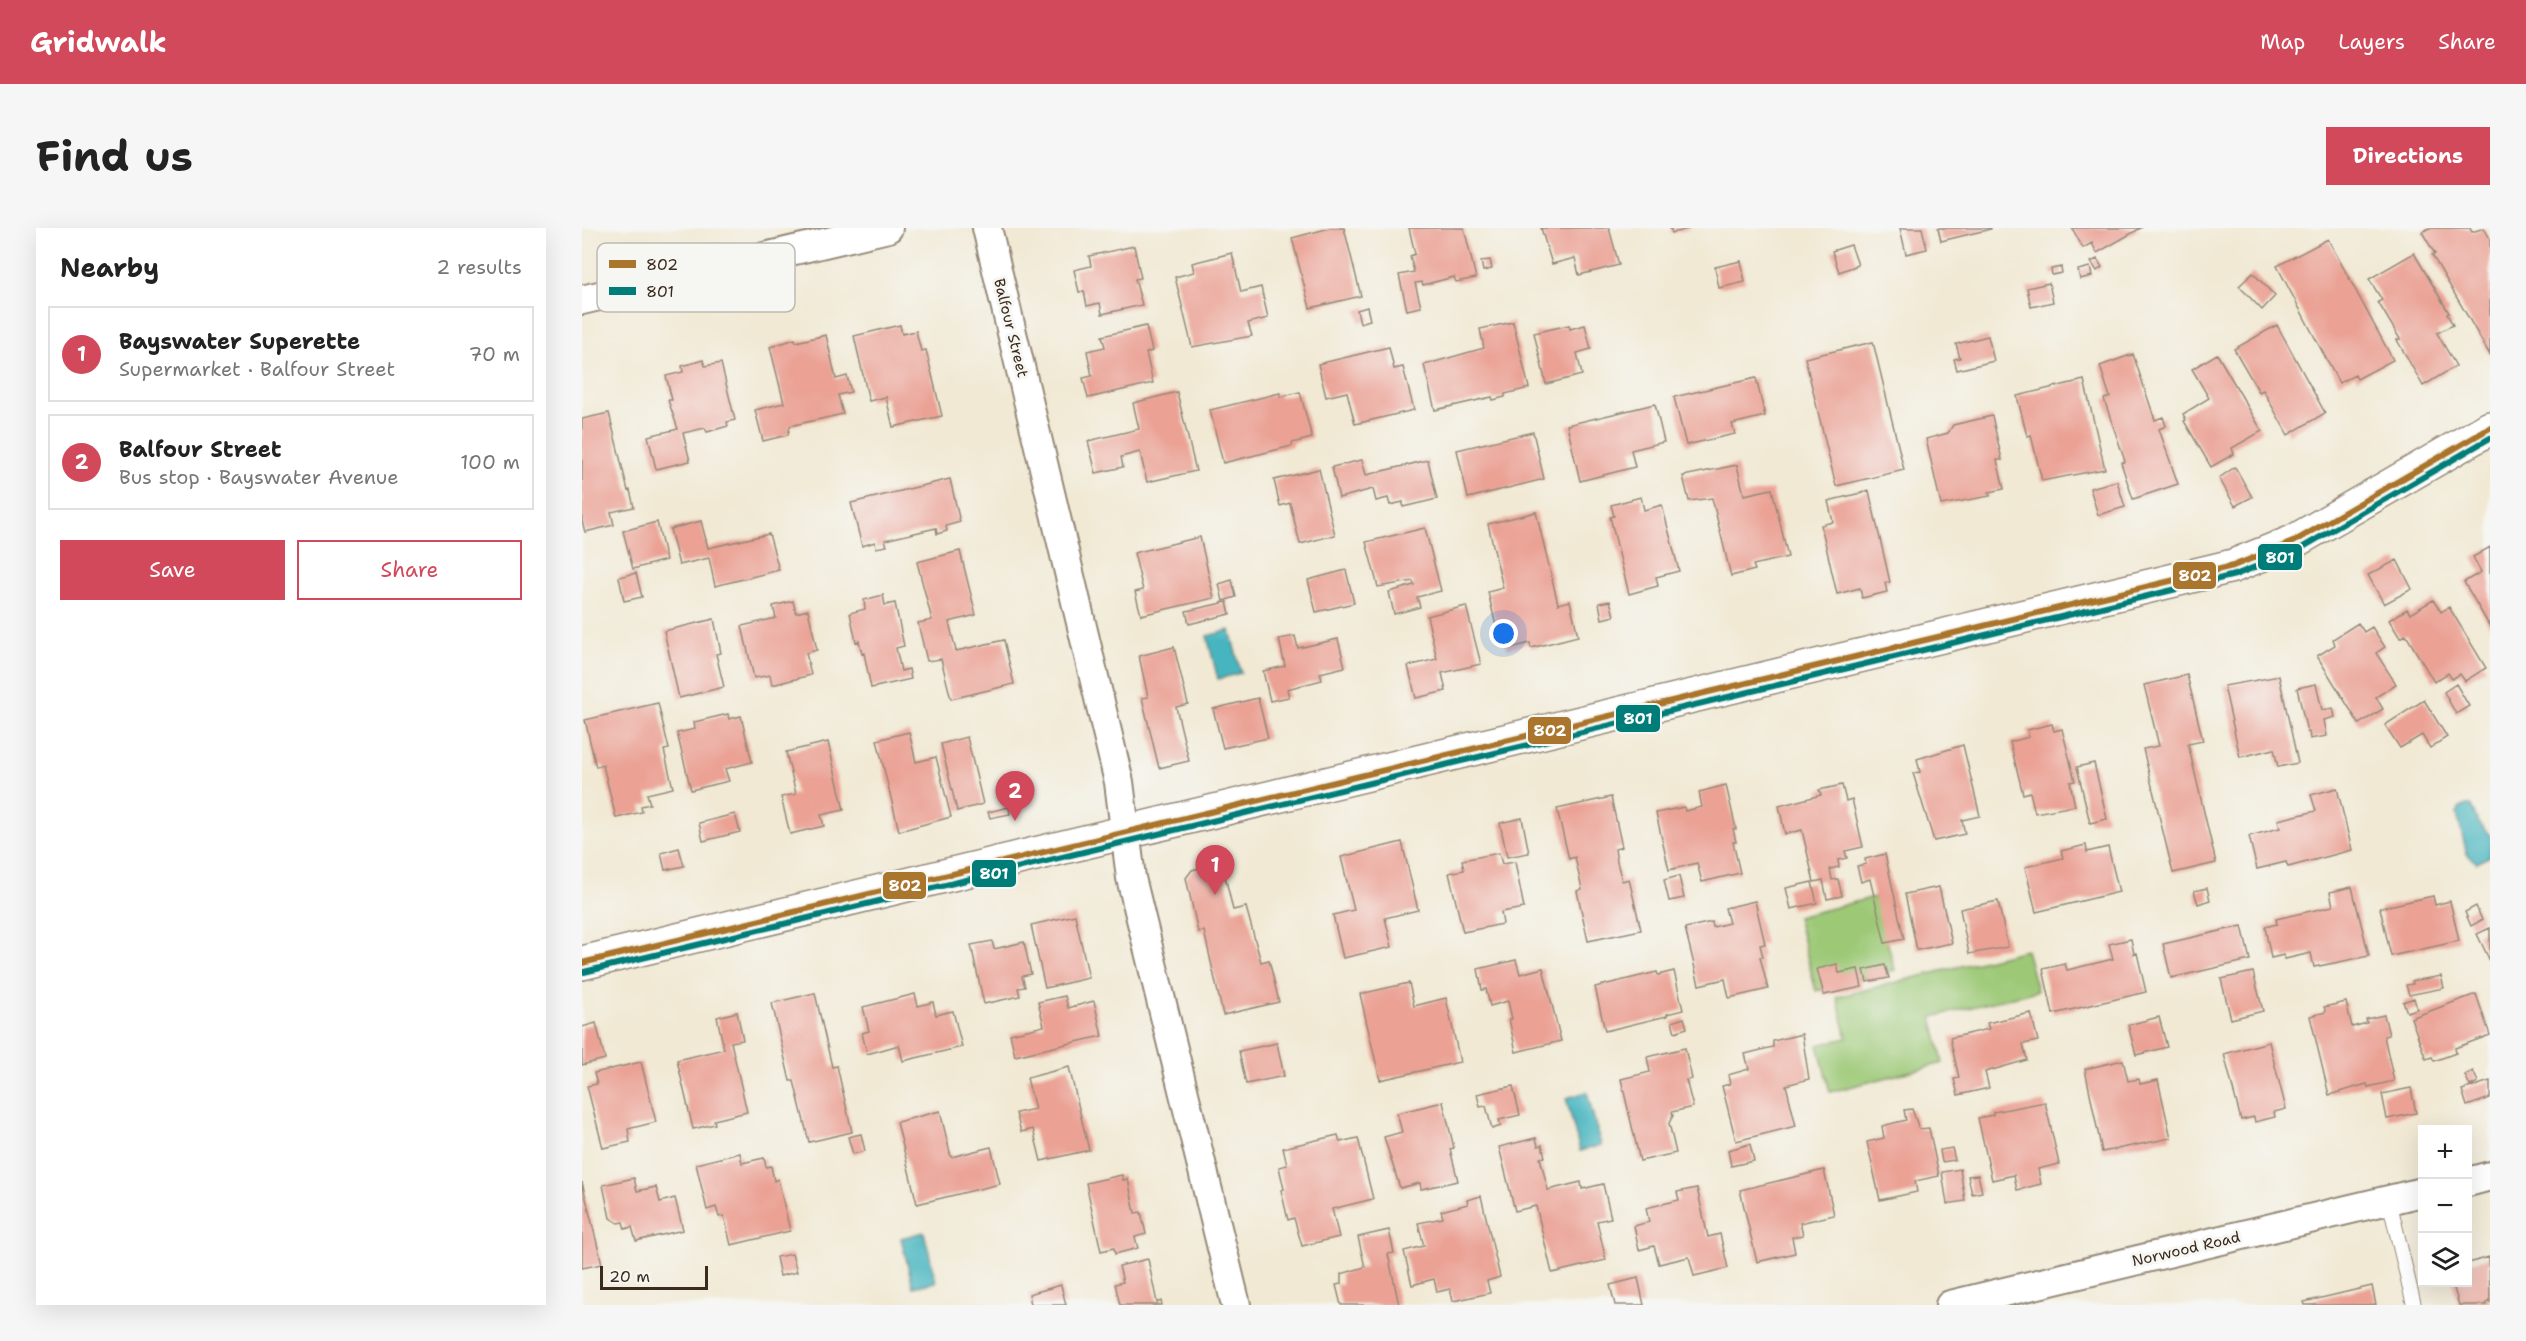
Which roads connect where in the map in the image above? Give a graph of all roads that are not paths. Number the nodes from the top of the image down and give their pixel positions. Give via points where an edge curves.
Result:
1 (888, 228) edge
2 (987, 228) edge
3 (795, 250) edge
4 (597, 296) edge
5 (582, 300) edge
6 (2490, 428) edge
7 (1124, 831) junction
8 (582, 963) edge
9 (2490, 1176) edge
10 (2472, 1181) edge
11 (2418, 1193) edge
12 (2390, 1200) junction
13 (1236, 1305) edge
14 (1950, 1305) edge
15 (2415, 1305) edge

1 - 3 street
2 - 7 street, Balfour Street via 1121,789
4 - 5 street
6 - 7 main road via 2293,542 2233,566
7 - 8 main road
7 - 13 street, Balfour Street via 1131,878
9 - 10 street
11 - 12 street, Norwood Road
12 - 14 street, Norwood Road
12 - 15 lane

